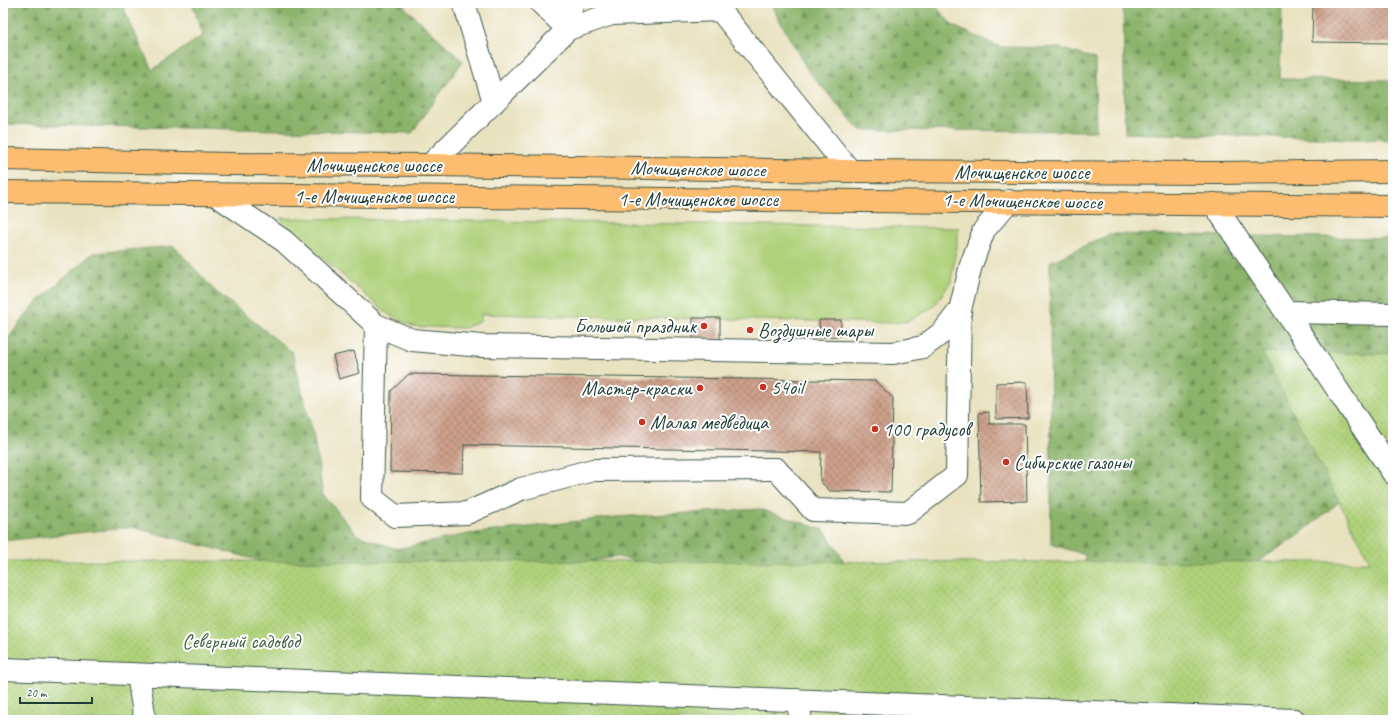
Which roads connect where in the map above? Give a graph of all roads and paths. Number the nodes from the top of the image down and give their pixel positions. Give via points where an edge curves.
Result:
1 (464, 3) edge
2 (541, 3) edge
3 (572, 3) edge
4 (717, 7) edge
5 (568, 29) junction
6 (494, 102) junction
7 (3, 158) edge
8 (430, 165) junction
9 (850, 171) junction
10 (1393, 171) edge
11 (3, 192) edge
12 (216, 195) junction
13 (1009, 201) junction
14 (1214, 204) junction
15 (1393, 206) edge
16 (960, 310) junction
17 (1286, 312) junction
18 (1393, 314) edge
19 (376, 325) junction
20 (1393, 473) edge
21 (3, 669) edge
22 (138, 675) junction
23 (799, 710) edge
24 (145, 720) edge
25 (1294, 720) edge

1 - 6 street
2 - 5 street
3 - 5 street
4 - 5 street via 612,14
4 - 9 street
5 - 6 street
6 - 8 street
7 - 8 main road, Мочищенское шоссе via 230,164
8 - 9 main road, Мочищенское шоссе
9 - 10 main road, Мочищенское шоссе
11 - 12 main road, 1-е Мочищенское шоссе
12 - 13 main road, 1-е Мочищенское шоссе
12 - 19 street via 284,241
13 - 14 main road, 1-е Мочищенское шоссе
13 - 16 street via 984,230 970,265
14 - 15 main road, 1-е Мочищенское шоссе
14 - 17 street
16 - 19 street via 943,332 922,347 893,353 482,346 412,340
16 - 19 street via 957,476 908,513 813,510 776,469 593,470 521,489 466,513 395,516 372,498
17 - 18 street
17 - 20 street
21 - 22 street
22 - 23 street
22 - 24 street
23 - 25 street

